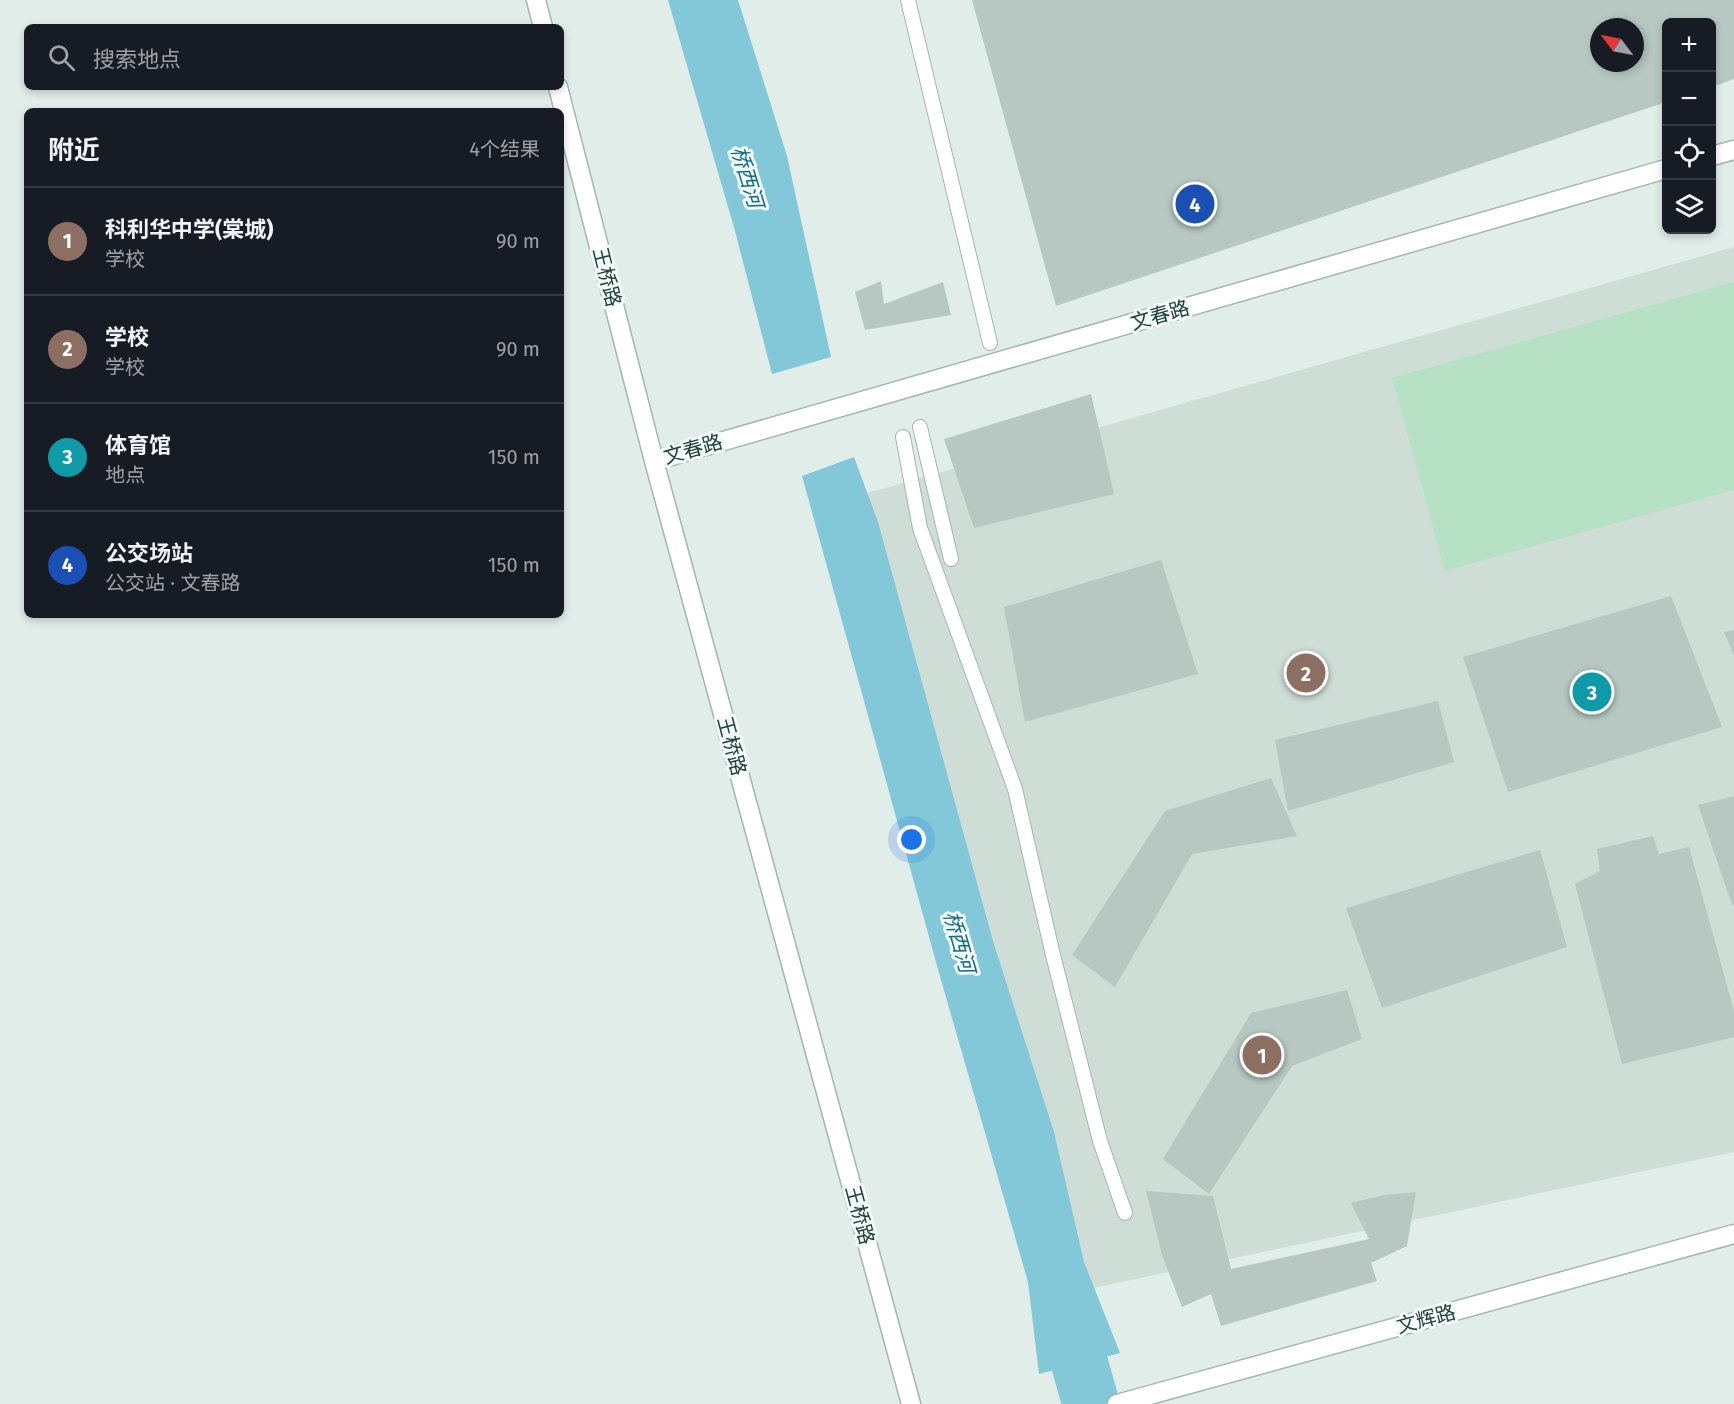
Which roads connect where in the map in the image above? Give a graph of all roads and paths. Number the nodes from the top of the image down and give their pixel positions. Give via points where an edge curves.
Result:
1 (536, 0) edge
2 (908, 0) edge
3 (542, 24) edge
4 (559, 90) edge
5 (563, 108) edge
6 (564, 110) edge
7 (1734, 150) edge
8 (1716, 155) edge
9 (1662, 170) edge
10 (990, 343) dead end
11 (920, 427) dead end
12 (903, 436) dead end
13 (654, 461) junction
14 (951, 559) dead end
15 (1125, 1213) dead end
16 (1734, 1233) edge
17 (911, 1404) edge
18 (1117, 1404) edge

1 - 3 street
2 - 10 lane
4 - 5 street, 王桥路
6 - 13 street, 王桥路
7 - 8 street
9 - 13 street, 文春路
11 - 14 lane
12 - 15 lane via 920,528 1015,789 1100,1141
13 - 17 street, 王桥路
16 - 18 street, 文辉路

